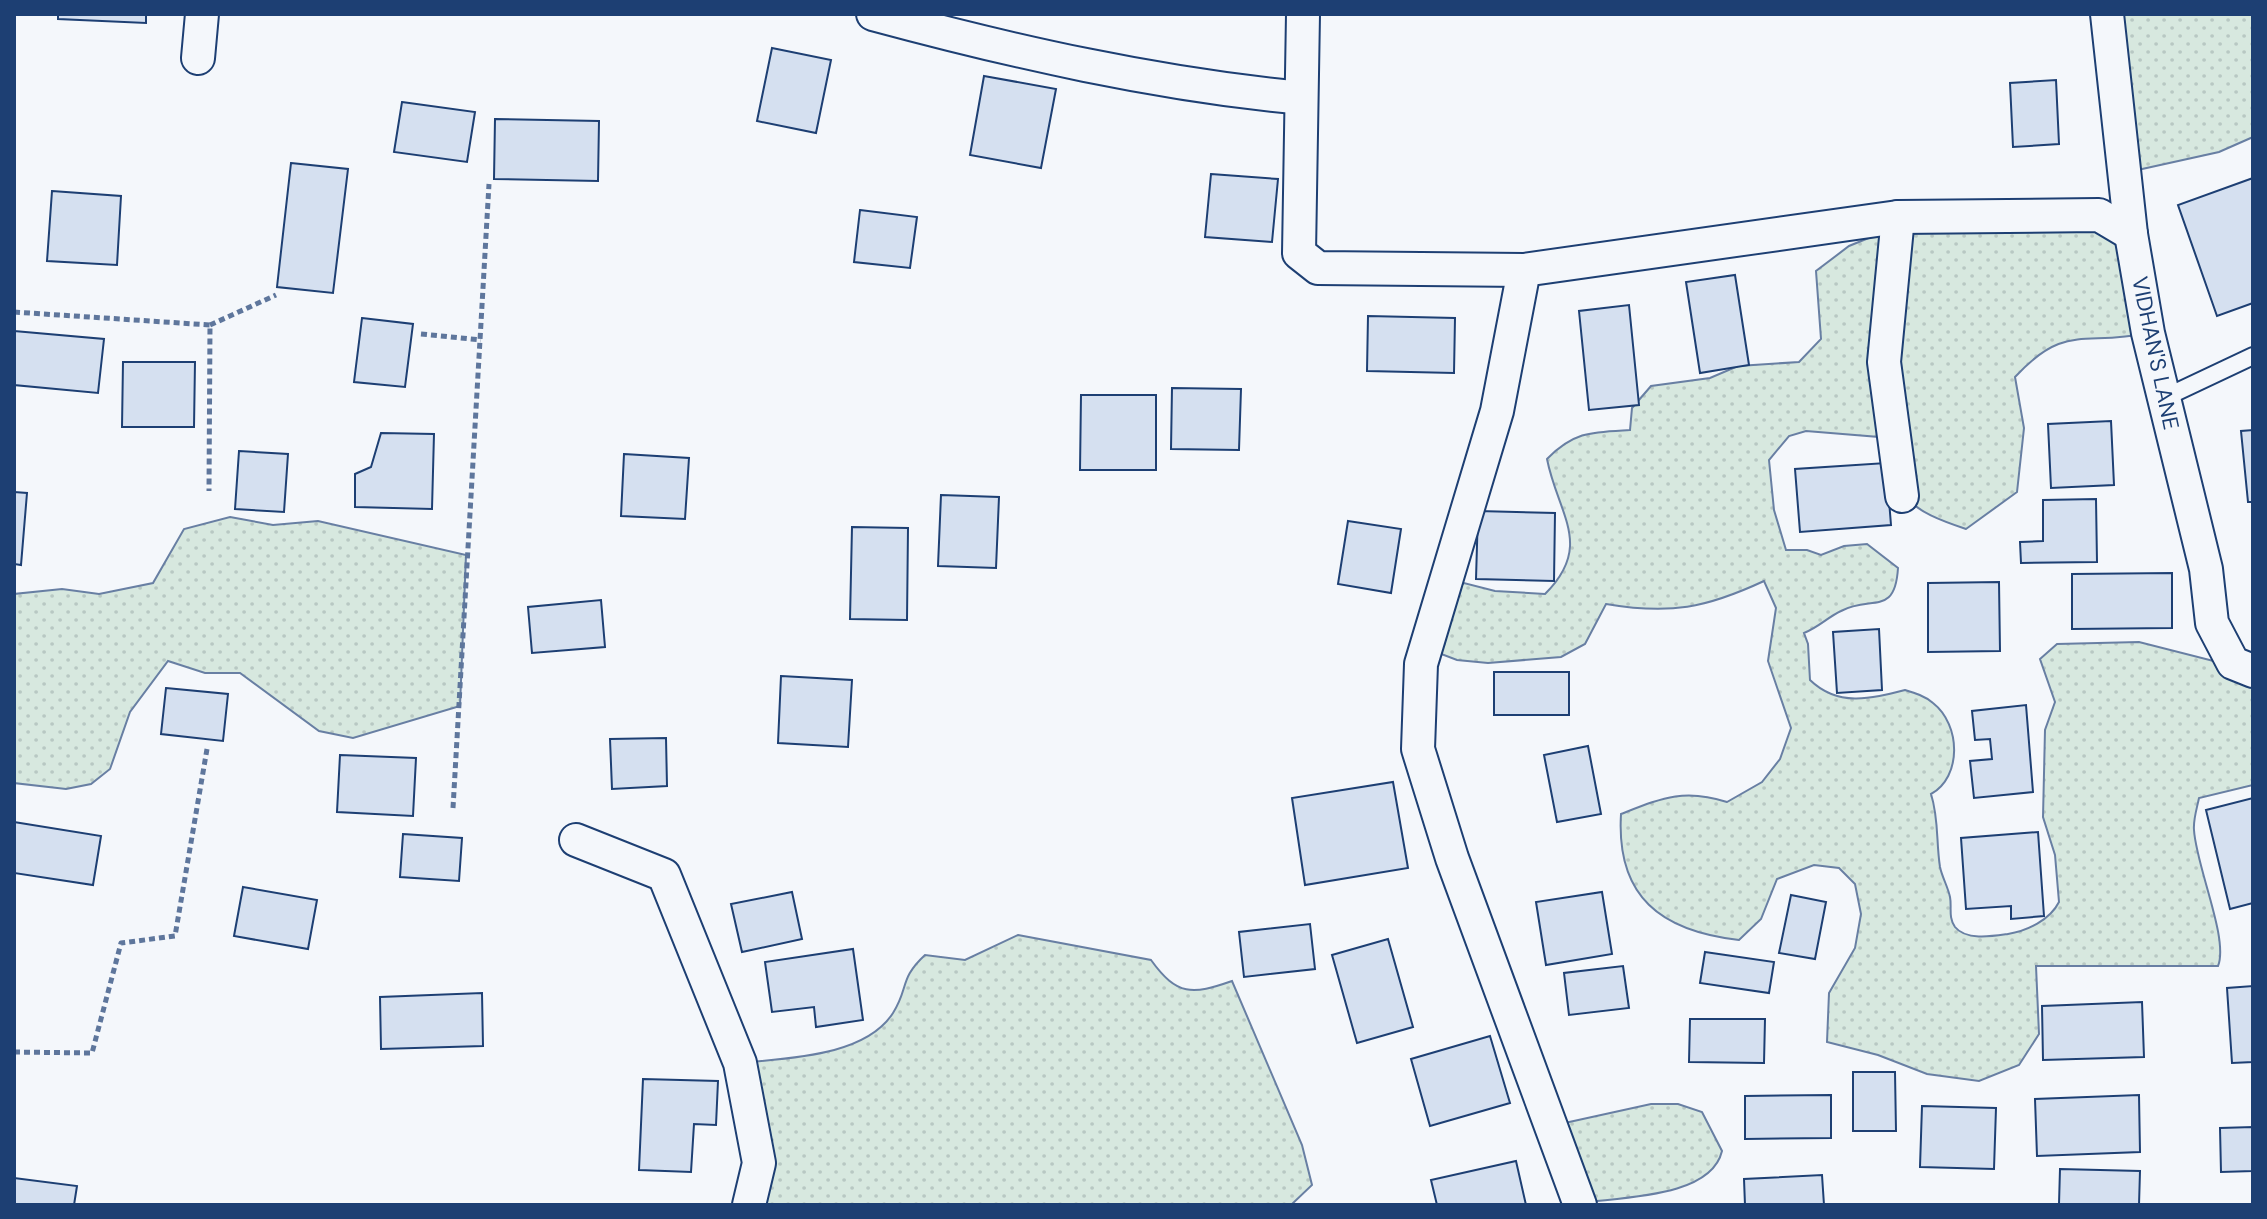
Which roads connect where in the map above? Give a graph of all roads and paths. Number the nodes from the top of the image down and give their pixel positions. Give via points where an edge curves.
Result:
1 (202, 14) edge
2 (873, 14) edge
3 (1303, 14) edge
4 (2107, 14) edge
5 (198, 58) dead end
6 (1301, 98) junction
7 (489, 184) dead end
8 (1898, 217) junction
9 (2131, 234) junction
10 (1524, 270) junction
11 (276, 295) dead end
12 (14, 312) edge
13 (210, 325) junction
14 (421, 334) dead end
15 (481, 340) junction
16 (2253, 356) edge
17 (2164, 398) junction
18 (209, 491) dead end
19 (1902, 496) dead end
20 (2253, 671) edge
21 (207, 749) dead end
22 (453, 808) dead end
23 (576, 840) dead end
24 (14, 1052) edge
25 (749, 1205) edge
26 (1580, 1205) edge

1 - 5 street
2 - 6 street via 970,41 1201,88
3 - 6 street
4 - 9 street, VIDHAN'S LANE
6 - 10 street via 1299,253 1318,268
7 - 15 path
8 - 9 street via 2099,215
8 - 10 street
8 - 19 street via 1884,362
9 - 17 street, VIDHAN'S LANE
10 - 26 street via 1497,411 1421,664 1418,749 1452,858
11 - 13 path
12 - 13 path
13 - 18 path
14 - 15 path
15 - 22 path
16 - 17 lane
17 - 20 street, VIDHAN'S LANE via 2206,569 2212,623 2233,663
21 - 24 path via 175,936 121,943 92,1053
23 - 25 street via 664,875 740,1063 759,1163

